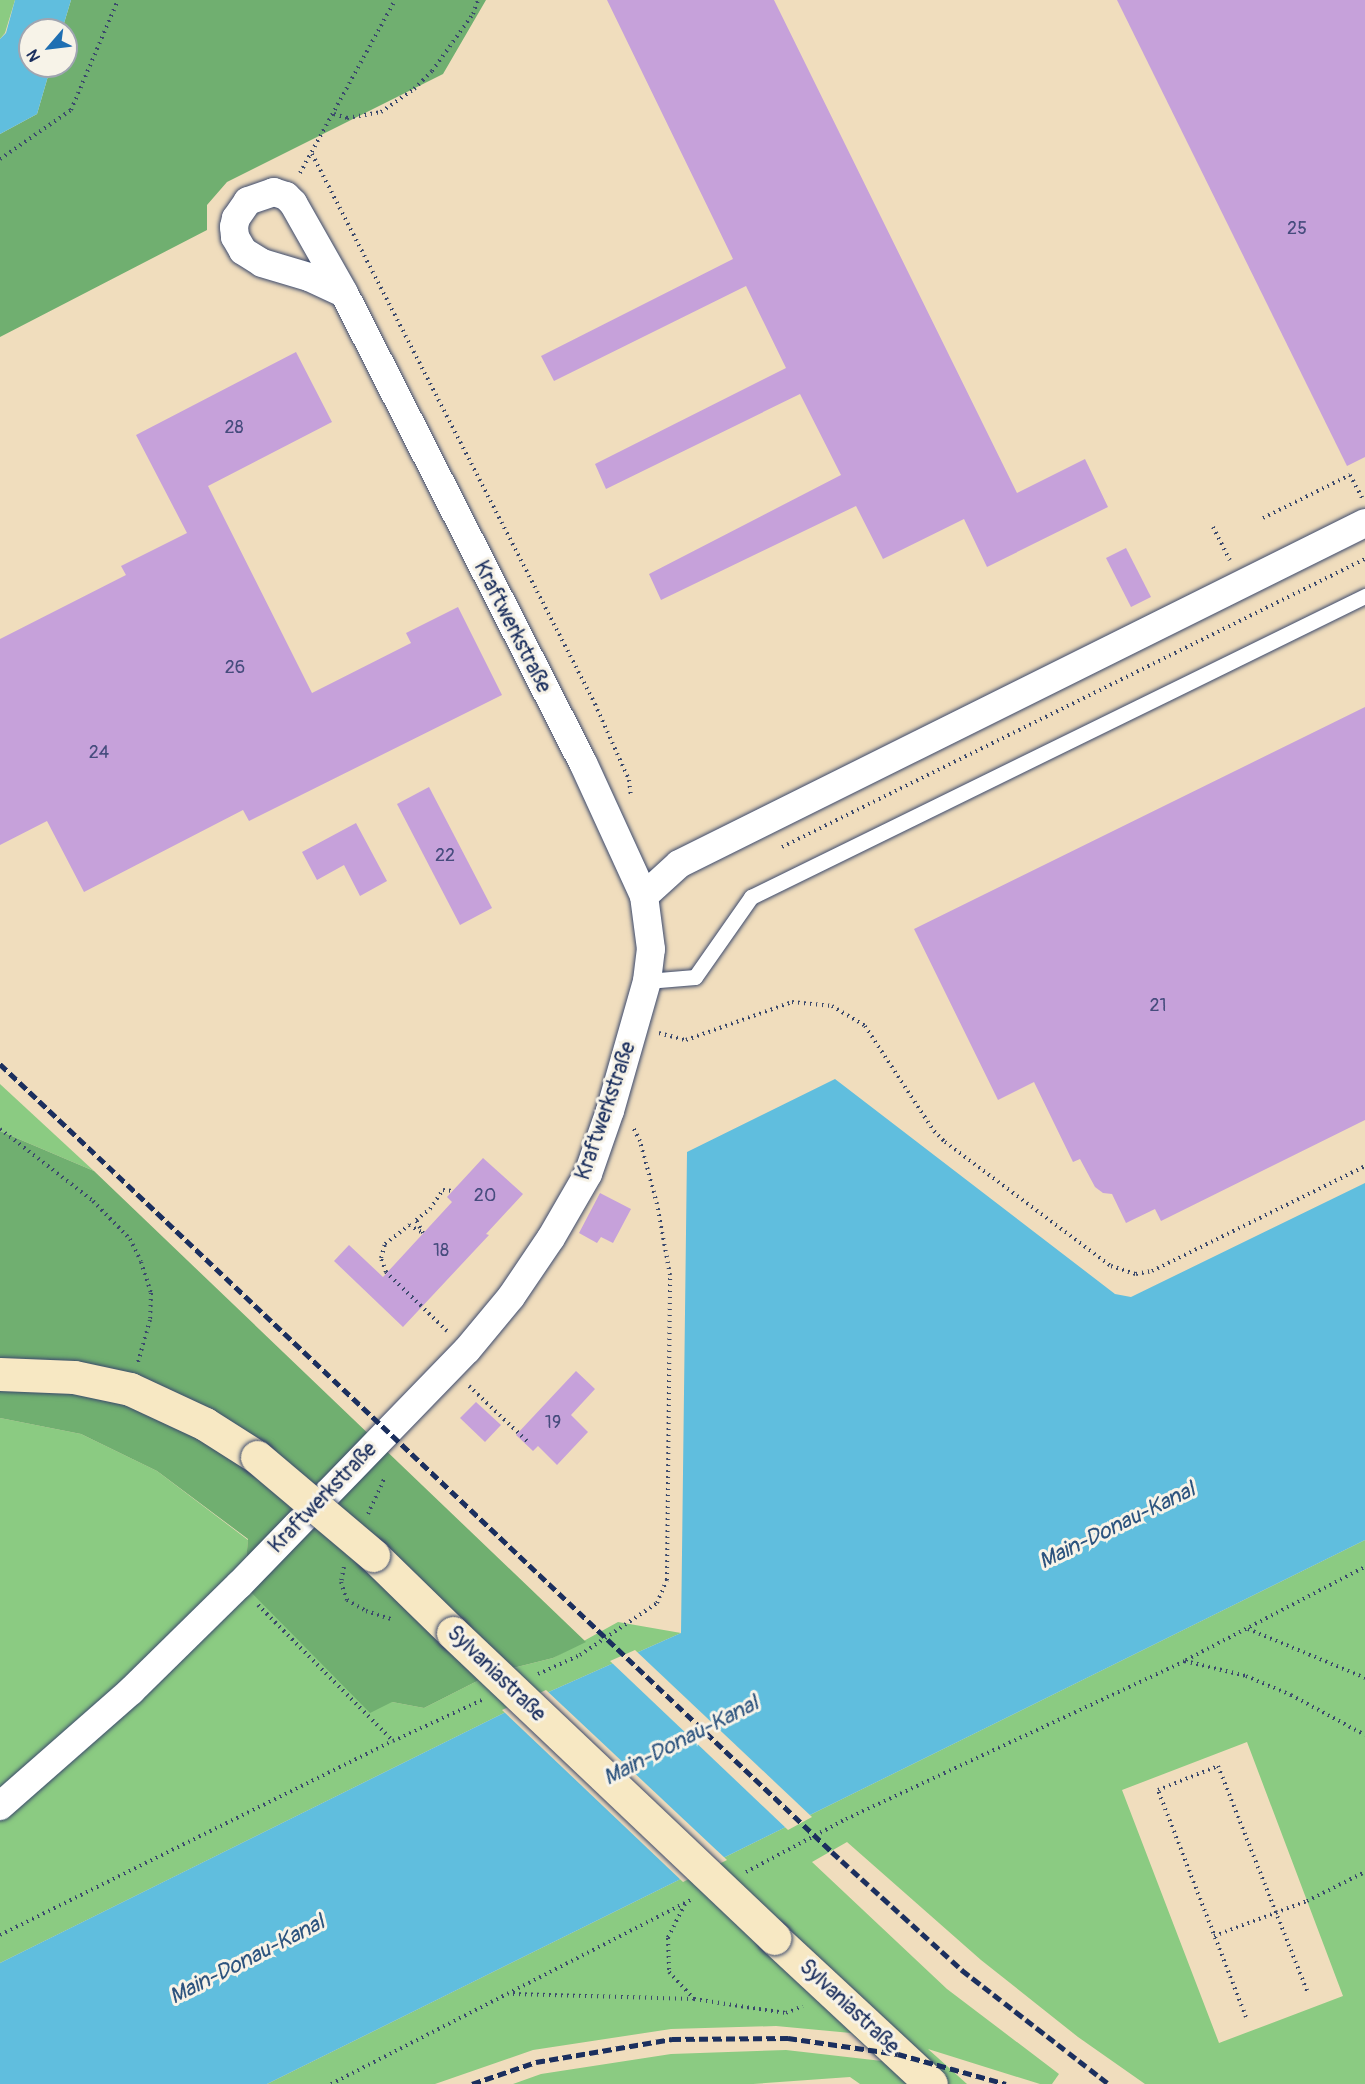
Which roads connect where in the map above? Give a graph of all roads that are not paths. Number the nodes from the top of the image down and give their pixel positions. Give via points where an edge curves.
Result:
1 (344, 293) dead end
2 (1365, 523) edge
3 (1365, 596) edge
4 (644, 896) junction
5 (648, 981) junction
6 (0, 1374) edge
7 (0, 1806) edge
8 (931, 2084) edge

1 - 4 street, Kraftwerkstraße via 583,763
2 - 4 street via 678,864
3 - 5 lane via 751,897 695,977
4 - 5 street, Kraftwerkstraße via 651,948
5 - 7 street, Kraftwerkstraße via 588,1174 512,1296 466,1351 239,1585 131,1690
6 - 8 street, Sylvaniastraße, bridge via 74,1377 130,1389 205,1424 257,1458 373,1555

